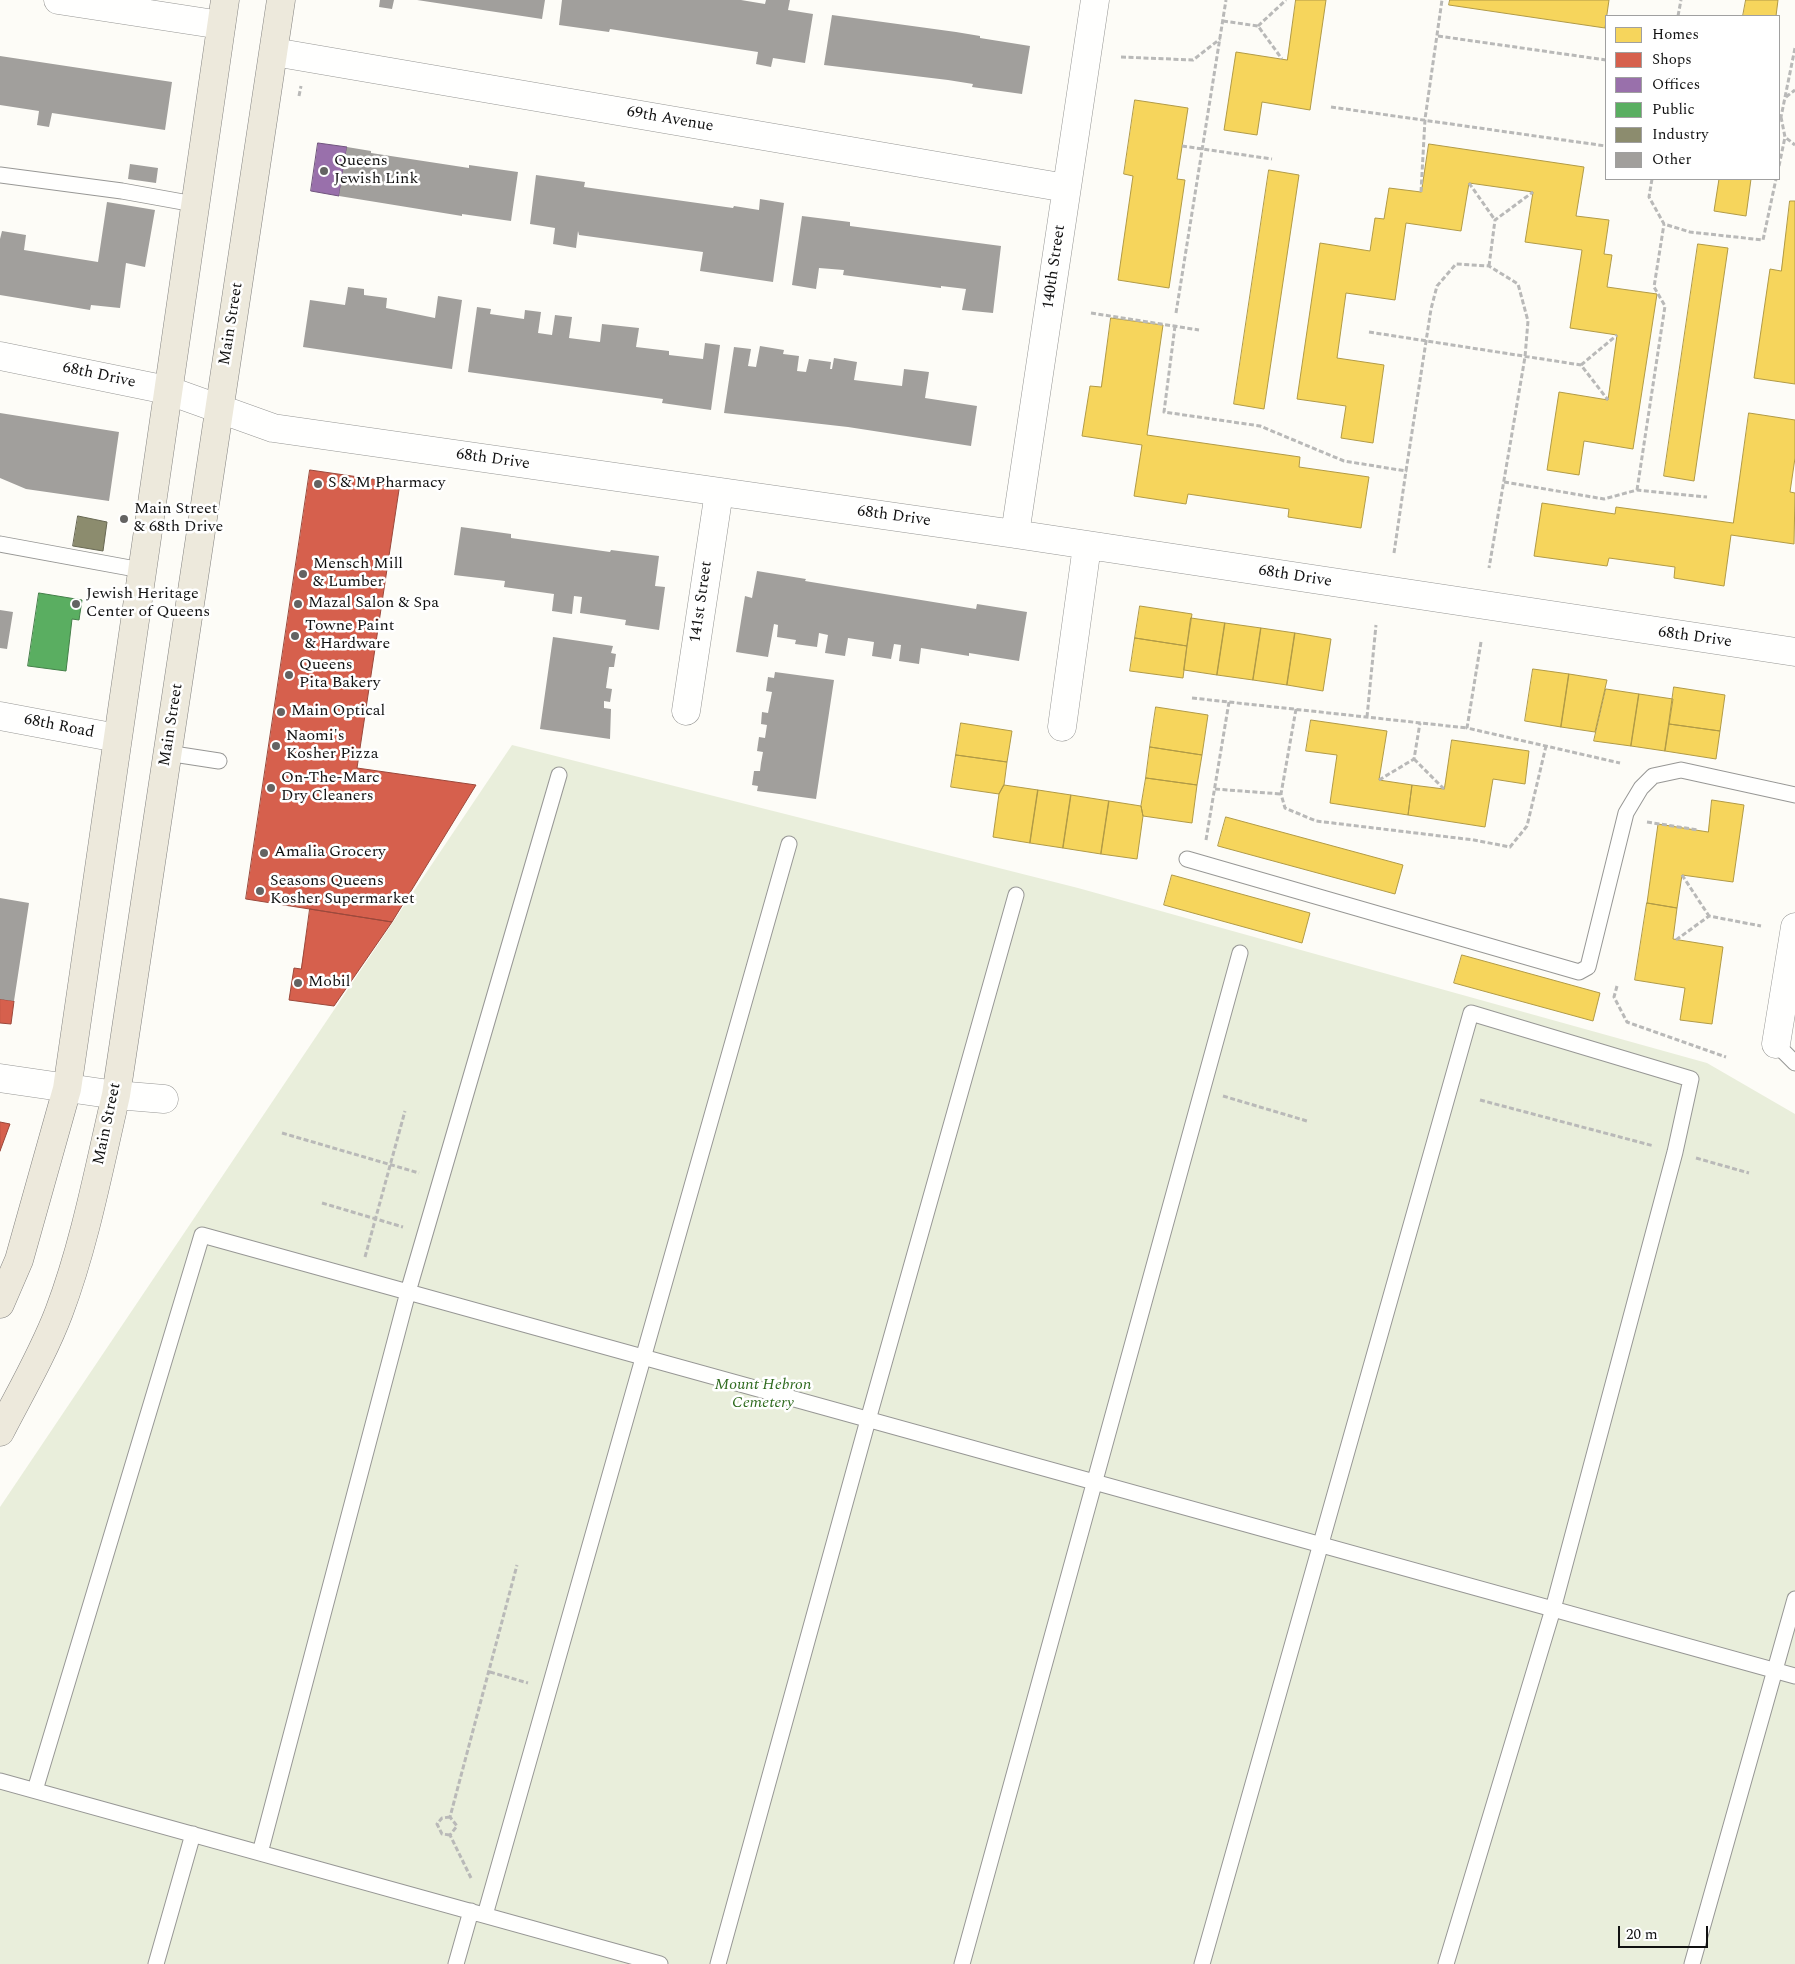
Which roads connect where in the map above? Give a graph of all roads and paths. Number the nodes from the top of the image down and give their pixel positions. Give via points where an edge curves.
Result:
1 (58, 0) edge
2 (281, 0) edge
3 (1095, 0) edge
4 (1226, 0) edge
5 (1286, 0) edge
6 (1442, 0) edge
7 (1681, 0) edge
8 (223, 12) edge
9 (1678, 15) edge
10 (1223, 21) junction
11 (1258, 26) junction
12 (1438, 36) junction
13 (1220, 39) junction
14 (1795, 48) edge
15 (274, 52) junction
16 (1121, 56) dead end
17 (1282, 59) dead end
18 (1605, 60) edge
19 (1794, 63) edge
20 (301, 86) dead end
21 (1795, 90) edge
22 (299, 96) dead end
23 (1785, 97) junction
24 (1331, 107) dead end
25 (1780, 116) edge
26 (1425, 119) junction
27 (1785, 137) junction
28 (1795, 145) edge
29 (1182, 146) dead end
30 (1605, 146) edge
31 (1202, 149) junction
32 (1272, 160) dead end
33 (1780, 161) edge
34 (0, 175) edge
35 (1652, 180) edge
36 (1776, 180) edge
37 (1468, 183) dead end
38 (1066, 188) junction
39 (1421, 192) dead end
40 (1533, 192) dead end
41 (194, 204) junction
42 (1495, 220) junction
43 (1664, 224) junction
44 (1489, 266) junction
45 (1091, 313) dead end
46 (1176, 313) dead end
47 (1175, 326) junction
48 (1199, 330) dead end
49 (1369, 332) dead end
50 (1617, 335) dead end
51 (1425, 341) junction
52 (0, 356) edge
53 (1525, 357) junction
54 (1581, 365) junction
55 (167, 390) junction
56 (1608, 400) dead end
57 (219, 408) junction
58 (1406, 471) junction
59 (1504, 482) junction
60 (1637, 490) junction
61 (718, 492) junction
62 (1707, 497) dead end
63 (1015, 534) junction
64 (0, 544) edge
65 (1087, 546) junction
66 (1394, 553) dead end
67 (1489, 568) dead end
68 (141, 570) junction
69 (1376, 624) dead end
70 (1481, 642) dead end
71 (1795, 652) edge
72 (1192, 698) dead end
73 (1229, 702) junction
74 (1296, 709) junction
75 (686, 711) dead end
76 (0, 716) edge
77 (1367, 717) junction
78 (1420, 723) junction
79 (1062, 728) dead end
80 (1467, 728) junction
81 (117, 738) junction
82 (1546, 746) junction
83 (167, 753) junction
84 (1414, 759) junction
85 (219, 761) dead end
86 (1620, 763) dead end
87 (559, 775) dead end
88 (1379, 780) dead end
89 (1214, 789) junction
90 (1444, 789) dead end
91 (1281, 794) junction
92 (1795, 795) edge
93 (1645, 817) dead end
94 (1698, 830) dead end
95 (1206, 840) dead end
96 (789, 844) dead end
97 (1187, 859) dead end
98 (1682, 875) dead end
99 (1016, 895) dead end
100 (1709, 916) junction
101 (1761, 926) dead end
102 (1795, 926) edge
103 (1676, 940) dead end
104 (1240, 953) dead end
105 (1617, 986) dead end
106 (1786, 1054) edge
107 (1726, 1057) dead end
108 (0, 1078) edge
109 (67, 1089) junction
110 (1203, 1090) junction
111 (116, 1095) junction
112 (164, 1099) dead end
113 (1480, 1100) dead end
114 (405, 1111) dead end
115 (1307, 1121) dead end
116 (282, 1132) dead end
117 (1675, 1152) junction
118 (390, 1164) junction
119 (1749, 1173) dead end
120 (441, 1180) junction
121 (322, 1203) dead end
122 (375, 1219) junction
123 (425, 1233) junction
124 (359, 1279) junction
125 (408, 1292) junction
126 (0, 1304) edge
127 (642, 1357) junction
128 (868, 1420) junction
129 (0, 1432) edge
130 (1096, 1483) junction
131 (1321, 1545) junction
132 (517, 1565) dead end
133 (1795, 1599) edge
134 (1553, 1609) junction
135 (1776, 1671) junction
136 (490, 1672) junction
137 (1795, 1676) edge
138 (549, 1688) junction
139 (0, 1780) edge
140 (35, 1790) junction
141 (450, 1817) junction
142 (193, 1834) junction
143 (450, 1835) junction
144 (260, 1853) junction
145 (478, 1913) junction
146 (156, 1964) edge
147 (456, 1964) edge
148 (660, 1964) edge
149 (718, 1964) edge
150 (962, 1964) edge
151 (1202, 1964) edge
152 (1446, 1964) edge
153 (1692, 1964) edge

1 - 8 street
2 - 15 main road, Main Street
3 - 38 street, 140th Street
4 - 10 path
5 - 11 path
6 - 12 path
7 - 9 path
8 - 41 main road
10 - 11 path
10 - 13 path
11 - 17 path
12 - 18 path
12 - 26 path
13 - 16 path via 1193,60
13 - 31 path
14 - 19 path
15 - 38 street, 69th Avenue
15 - 57 main road, Main Street
19 - 23 path
20 - 22 path
21 - 23 path
23 - 25 path
24 - 26 path
25 - 27 path
26 - 30 path
26 - 39 path
27 - 28 path
27 - 33 path
29 - 31 path
31 - 32 path
31 - 46 path
34 - 41 lane
35 - 43 path via 1649,197
36 - 43 path via 1763,240 1690,232
37 - 42 path
38 - 63 street, 140th Street
40 - 42 path
41 - 55 main road
42 - 44 path
43 - 60 path via 1654,287 1665,306
44 - 51 path via 1456,264 1438,286
44 - 53 path via 1518,284 1528,321
45 - 47 path
47 - 48 path
47 - 58 path via 1164,412 1260,426 1344,461
49 - 51 path
50 - 54 path
51 - 53 path
51 - 58 path
52 - 55 street, 68th Drive
53 - 54 path
53 - 59 path
54 - 56 path
55 - 57 street, 68th Drive
55 - 68 main road
57 - 61 street, 68th Drive via 273,428
57 - 83 main road, Main Street
58 - 66 path
59 - 60 path via 1604,499
59 - 67 path
60 - 62 path
61 - 63 street, 68th Drive
61 - 75 street, 141st Street
63 - 65 street, 68th Drive
64 - 68 lane
65 - 71 street, 68th Drive
65 - 79 street
68 - 81 main road
69 - 77 path
70 - 80 path
72 - 73 path
73 - 74 path
73 - 89 path
74 - 77 path
74 - 91 path
76 - 81 street, 68th Road
77 - 78 path
78 - 80 path
78 - 84 path
80 - 82 path
81 - 109 main road
82 - 86 path
82 - 91 path via 1526,826 1510,847 1316,821 1285,808
83 - 85 lane
83 - 111 main road, Main Street
84 - 88 path
84 - 90 path
87 - 120 lane
89 - 91 path
89 - 95 path
92 - 97 lane via 1681,770 1653,776 1626,812 1588,967 1578,972
93 - 94 path via 1645,822
96 - 127 lane
98 - 100 path
99 - 128 lane
100 - 101 path
100 - 103 path
102 - 106 street
104 - 110 lane
105 - 107 path via 1614,998 1627,1022
108 - 109 street
109 - 111 street
109 - 126 main road via 19,1260
110 - 115 path
110 - 130 lane
111 - 112 street
111 - 129 main road, Main Street via 82,1238 62,1304 45,1345
113 - 117 path
114 - 118 path
116 - 118 path
117 - 119 path
117 - 131 lane via 1691,1079 1471,1013
117 - 134 lane
118 - 120 path
118 - 122 path
120 - 123 lane
121 - 122 path
122 - 123 path
122 - 124 path
123 - 125 lane
124 - 125 lane
124 - 140 lane via 202,1235
125 - 127 lane
125 - 144 lane
127 - 128 lane
127 - 138 lane
128 - 130 lane
128 - 149 lane
130 - 131 lane
130 - 150 lane
131 - 134 lane
131 - 151 lane
132 - 136 path
133 - 135 lane
134 - 135 lane
134 - 152 lane
135 - 137 lane
135 - 153 lane
136 - 138 path
136 - 141 path
138 - 145 lane
139 - 140 lane
140 - 142 lane
141 - 143 path via 457,1826
141 - 143 path via 442,1818 437,1824 442,1834
142 - 144 lane
142 - 146 lane
143 - 145 path via 475,1886
144 - 145 lane
145 - 147 lane
145 - 148 lane

